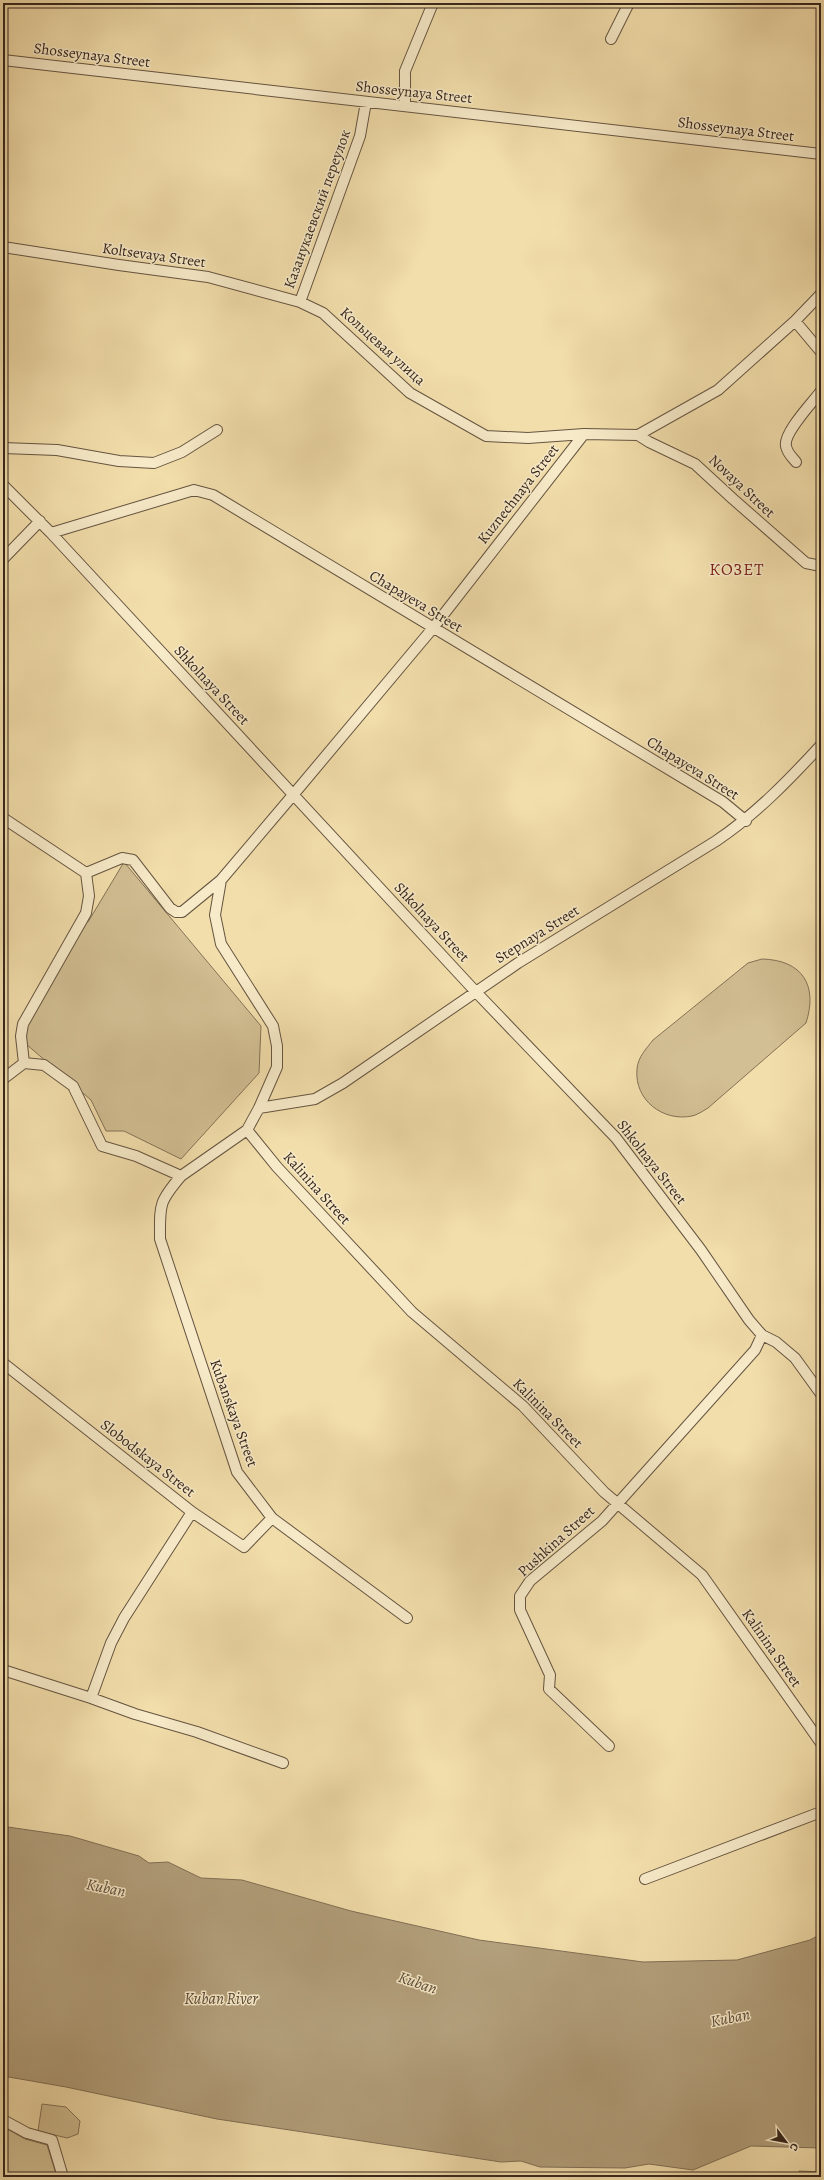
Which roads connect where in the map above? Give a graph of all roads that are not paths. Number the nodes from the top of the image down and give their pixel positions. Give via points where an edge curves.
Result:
1 (433, 3) edge
2 (629, 3) edge
3 (611, 39) dead end
4 (3, 60) edge
5 (366, 102) junction
6 (405, 106) junction
7 (821, 154) edge
8 (3, 247) edge
9 (821, 294) edge
10 (300, 302) junction
11 (795, 321) junction
12 (821, 352) edge
13 (821, 391) edge
14 (217, 430) dead end
15 (584, 434) junction
16 (638, 435) junction
17 (3, 448) edge
18 (796, 462) dead end
19 (3, 485) edge
20 (40, 521) junction
21 (51, 533) junction
22 (3, 560) edge
23 (821, 566) edge
24 (433, 628) junction
25 (821, 745) edge
26 (293, 795) junction
27 (3, 818) edge
28 (746, 821) junction
29 (86, 873) junction
30 (221, 880) junction
31 (475, 991) junction
32 (24, 1063) junction
33 (3, 1078) edge
34 (259, 1108) junction
35 (247, 1130) junction
36 (181, 1176) junction
37 (762, 1335) junction
38 (3, 1363) edge
39 (821, 1394) edge
40 (617, 1502) junction
41 (192, 1512) junction
42 (272, 1518) junction
43 (407, 1618) dead end
44 (3, 1670) edge
45 (91, 1698) junction
46 (821, 1743) edge
47 (609, 1746) dead end
48 (282, 1763) dead end
49 (821, 1812) edge
50 (645, 1879) dead end
51 (3, 2120) edge
52 (63, 2177) edge

1 - 6 street via 405,71
2 - 3 street
4 - 5 street, Shosseynaya Street
5 - 6 street, Shosseynaya Street
5 - 10 street, Казанукаевский переулок via 360,136
6 - 7 street, Shosseynaya Street
8 - 10 street, Koltsevaya Street via 119,266 208,277
9 - 11 street
10 - 15 street, Кольцевая улица via 322,313 410,393 486,436 528,438
11 - 12 street
11 - 16 street via 718,390
13 - 18 street via 789,432 785,445
14 - 17 street via 182,452 154,463 119,461 57,450
15 - 16 street
15 - 24 street, Kuznechnaya Street
16 - 23 street, Novaya Street via 695,464 806,563
19 - 20 street, Shkolnaya Street
20 - 21 street, Shkolnaya Street
20 - 22 street
21 - 24 street, Chapayeva Street via 194,490 213,495
21 - 26 street, Shkolnaya Street
24 - 26 street, Kuznechnaya Street
24 - 28 street, Chapayeva Street via 723,802
25 - 28 street, Stepnaya Street
26 - 30 street, Kuznechnaya Street
26 - 31 street, Shkolnaya Street
27 - 29 street
28 - 31 street, Stepnaya Street
29 - 30 street, Kuznechnaya Street via 128,857 176,912 182,912
29 - 32 street via 89,896 86,913 23,1024 21,1036
30 - 34 street via 215,914 221,944 272,1026 277,1046 277,1067
31 - 34 street, Stepnaya Street via 343,1083 315,1099
31 - 37 street, Shkolnaya Street via 616,1138
32 - 33 street
32 - 36 street via 44,1065 73,1086 102,1146 136,1156
34 - 35 street
35 - 36 street, Kubanskaya Street
35 - 40 street, Kalinina Street via 277,1167 412,1312 523,1406 604,1492
36 - 42 street, Kubanskaya Street via 164,1195 160,1207 160,1240 237,1472
37 - 39 street, Shkolnaya Street via 776,1342 795,1358
37 - 40 street, Pushkina Street via 755,1350
38 - 41 street, Slobodskaya Street
40 - 46 street, Kalinina Street via 702,1574
40 - 47 street, Pushkina Street via 602,1521 530,1581 520,1596 520,1610 550,1675 549,1689
41 - 42 street, Slobodskaya Street via 244,1547
41 - 45 street via 124,1618 111,1643
42 - 43 street, Kubanskaya Street
44 - 45 street
45 - 48 street
49 - 50 street
51 - 52 street via 27,2133 52,2140

